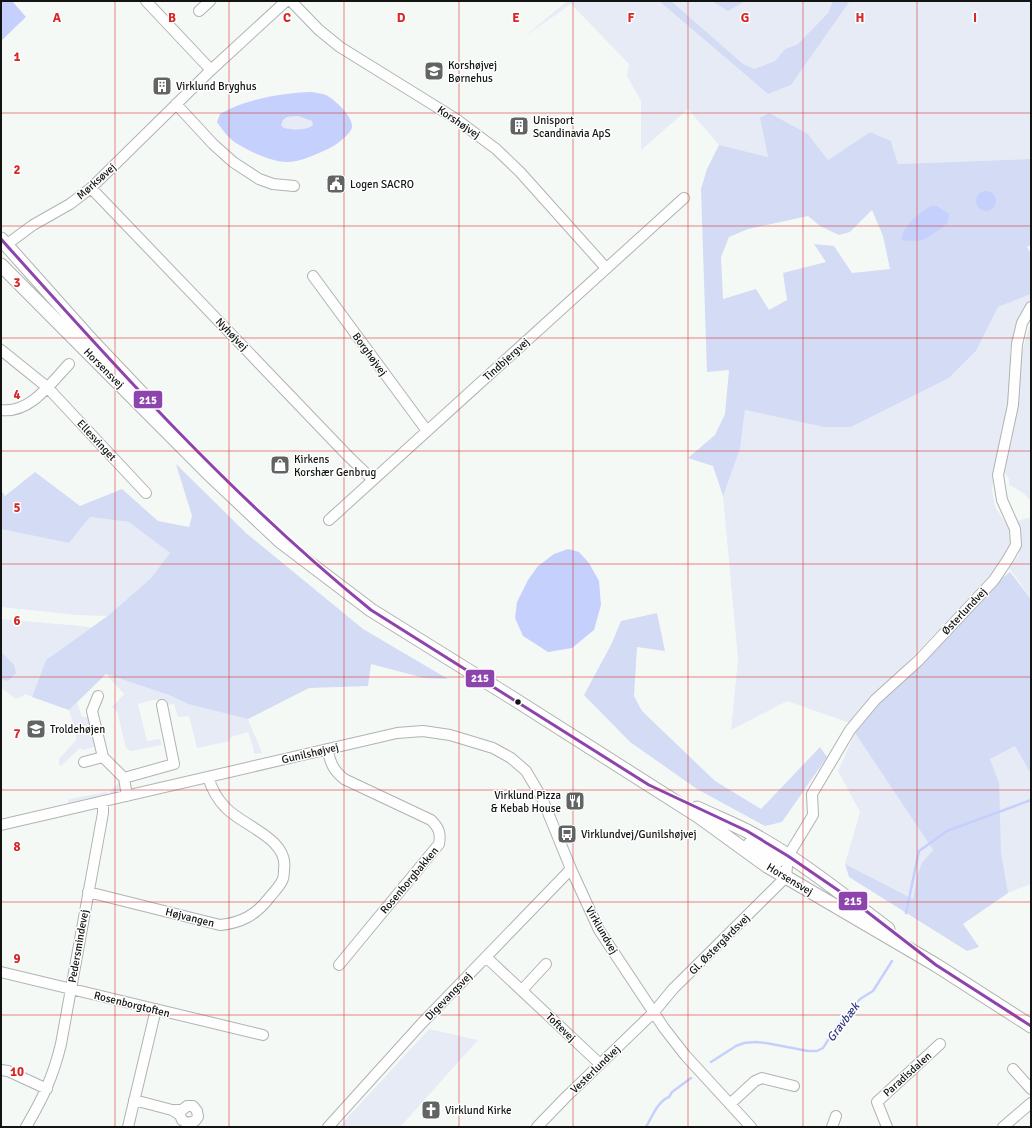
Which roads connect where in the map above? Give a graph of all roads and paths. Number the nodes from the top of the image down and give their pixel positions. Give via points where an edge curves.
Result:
1 (146, 1) edge
2 (210, 1) edge
3 (286, 1) edge
4 (291, 1) edge
5 (199, 11) dead end
6 (212, 70) junction
7 (176, 104) junction
8 (294, 186) dead end
9 (91, 188) junction
10 (684, 198) dead end
11 (3, 243) edge
12 (1, 265) edge
13 (606, 268) junction
14 (313, 276) dead end
15 (40, 303) junction
16 (1031, 307) edge
17 (1, 350) edge
18 (69, 364) dead end
19 (47, 387) junction
20 (1, 410) edge
21 (427, 431) junction
22 (373, 480) junction
23 (146, 493) dead end
24 (329, 520) dead end
25 (334, 581) junction
26 (98, 696) dead end
27 (162, 706) dead end
28 (493, 748) joint
29 (327, 749) junction
30 (103, 757) junction
31 (84, 762) dead end
32 (208, 777) junction
33 (124, 778) junction
34 (649, 785) junction
35 (127, 796) junction
36 (103, 802) junction
37 (709, 824) junction
38 (1, 825) edge
39 (788, 856) junction
40 (571, 869) junction
41 (786, 877) junction
42 (88, 892) junction
43 (871, 916) junction
44 (486, 957) junction
45 (546, 964) dead end
46 (339, 965) dead end
47 (936, 965) junction
48 (1, 972) edge
49 (71, 989) junction
50 (522, 990) junction
51 (156, 1009) junction
52 (654, 1012) junction
53 (1031, 1026) edge
54 (263, 1035) dead end
55 (940, 1044) dead end
56 (600, 1064) junction
57 (1013, 1069) dead end
58 (1, 1070) edge
59 (794, 1086) dead end
60 (47, 1089) junction
61 (1031, 1089) edge
62 (134, 1100) junction
63 (1031, 1103) edge
64 (730, 1104) junction
65 (172, 1110) dead end
66 (836, 1116) dead end
67 (26, 1127) edge
68 (128, 1127) edge
69 (328, 1127) edge
70 (537, 1127) edge
71 (751, 1127) edge
72 (832, 1127) edge
73 (887, 1127) edge
74 (1003, 1127) edge

1 - 6 street
2 - 5 street
3 - 6 street, Mørksøvej
4 - 13 street, Korshøjvej via 340,47 456,119 496,149 520,172
6 - 7 street, Mørksøvej
7 - 8 street via 233,162 259,179 273,184
7 - 9 street, Mørksøvej
9 - 11 street, Mørksøvej via 70,204
9 - 22 street, Nyhøjvej
10 - 13 street, Tindbjergvej
11 - 15 main road via 12,265
11 - 25 main road, Horsensvej via 161,414 214,468
12 - 15 main road, Horsensvej
13 - 21 street, Tindbjergvej
14 - 21 street, Borghøjvej
15 - 25 main road, Horsensvej via 213,478 280,541
16 - 39 street, Østerlundvej via 1022,323 1017,344 1013,405 998,475 1002,500 1015,528 1016,545 994,580 918,661 875,700 850,730 812,794 813,815
17 - 19 street, Ellesvinget
18 - 19 street
19 - 20 street via 30,403 18,409
19 - 23 street, Ellesvinget
21 - 22 street, Tindbjergvej
22 - 24 street, Tindbjergvej
25 - 34 main road, Horsensvej via 371,610
26 - 30 street via 92,711
27 - 33 street via 174,764
28 - 29 street, Gunilshøjvej via 450,735 423,731 397,733
28 - 40 street, Virklundvej via 511,758 526,771 542,798
29 - 32 street, Gunilshøjvej
29 - 46 street, Rosenborgbakken via 331,765 344,779 431,820 441,835 439,844
30 - 31 street
30 - 33 street
32 - 35 street, Gunilshøjvej
32 - 42 street, Højvangen via 217,799 227,810 273,841 282,852 285,863 282,880 262,908 233,924 220,924
33 - 35 street
34 - 37 main road, Horsensvej
34 - 39 main road, Horsensvej via 747,831
35 - 36 street, Gunilshøjvej
36 - 38 street, Gunilshøjvej
36 - 42 street, Pedersmindevej
37 - 39 main road via 778,860
37 - 41 main road, Horsensvej
39 - 41 street, Østerlundvej
39 - 43 main road, Horsensvej
40 - 44 street, Digevangsvej
40 - 52 street, Virklundvej via 599,930
41 - 43 main road via 798,875 806,878
41 - 47 main road, Horsensvej
41 - 52 street, Gl. Østergårdsvej via 673,989
42 - 49 street, Pedersmindevej
43 - 47 main road, Horsensvej
44 - 50 street, Toftevej
44 - 69 street, Digevangsvej
45 - 50 street
47 - 53 main road, Horsensvej
48 - 49 street, Rosenborgtoften
49 - 51 street, Rosenborgtoften
49 - 60 street, Pedersmindevej via 56,1065
50 - 56 street, Toftevej
51 - 54 street, Rosenborgtoften
51 - 62 street
52 - 56 street, Vesterlundvej
52 - 64 street, Virklundvej via 685,1055
55 - 73 street, Paradisdalen via 877,1102
56 - 70 street, Vesterlundvej
57 - 61 street
58 - 60 street
59 - 64 street via 762,1078 755,1081
60 - 67 street, Pedersmindevej
62 - 65 street
62 - 68 street
63 - 74 street
64 - 71 street, Virklundvej
66 - 72 street

